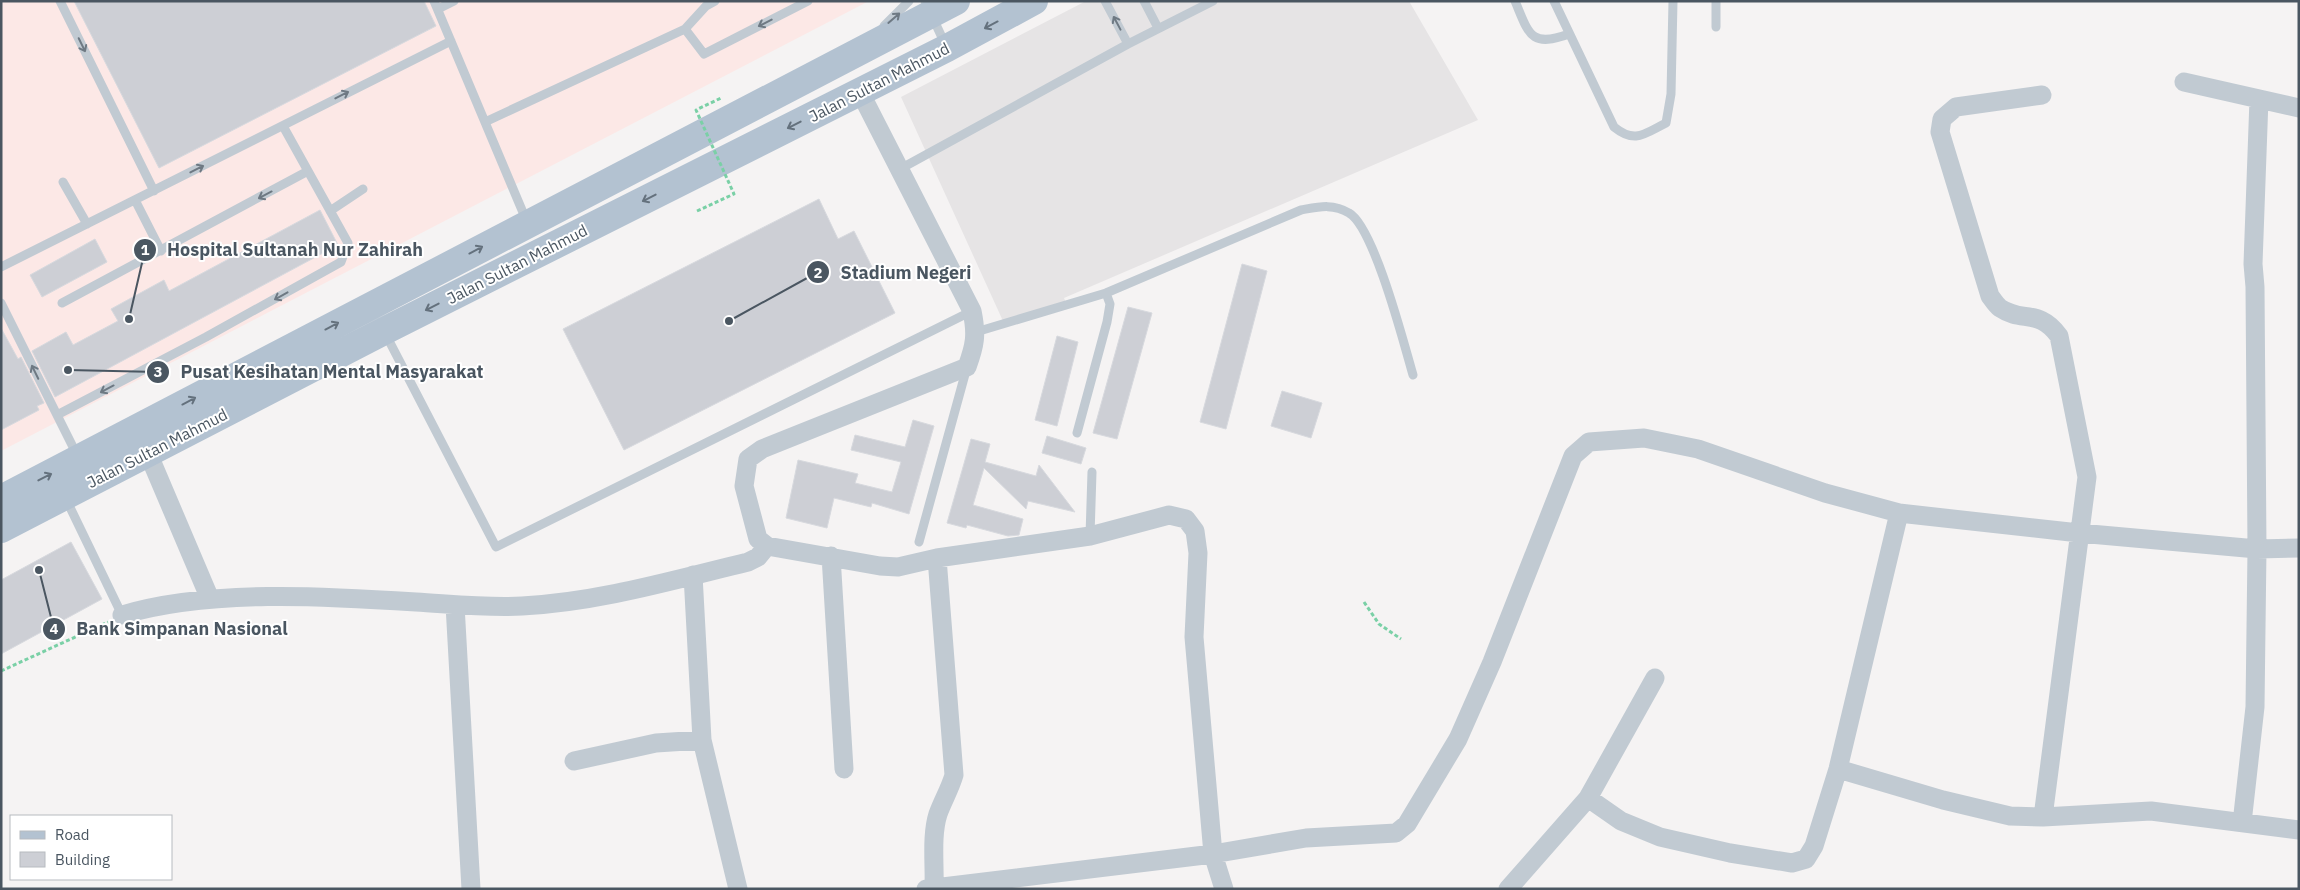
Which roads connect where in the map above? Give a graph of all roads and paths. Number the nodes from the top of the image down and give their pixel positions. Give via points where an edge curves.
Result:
1 (60, 1) edge
2 (454, 1) edge
3 (715, 1) edge
4 (808, 1) edge
5 (956, 1) edge
6 (1034, 1) edge
7 (1105, 1) edge
8 (1144, 1) edge
9 (1213, 1) edge
10 (1515, 1) edge
11 (1554, 1) edge
12 (1673, 1) edge
13 (1716, 1) edge
14 (436, 5) edge
15 (922, 6) edge
16 (1158, 28) junction
17 (1716, 28) dead end
18 (685, 29) junction
19 (1569, 34) junction
20 (451, 41) junction
21 (1128, 44) junction
22 (947, 48) junction
23 (2184, 82) dead end
24 (860, 92) junction
25 (2042, 95) dead end
26 (720, 98) dead end
27 (2259, 99) junction
28 (2299, 108) edge
29 (485, 122) junction
30 (282, 126) junction
31 (900, 169) junction
32 (308, 172) junction
33 (63, 182) dead end
34 (363, 189) dead end
35 (154, 191) junction
36 (135, 200) junction
37 (330, 211) junction
38 (697, 211) dead end
39 (528, 223) junction
40 (87, 224) junction
41 (161, 251) junction
42 (1, 267) edge
43 (1106, 293) junction
44 (1, 303) edge
45 (62, 303) dead end
46 (972, 311) junction
47 (384, 331) junction
48 (976, 332) junction
49 (968, 367) junction
50 (1413, 375) dead end
51 (57, 415) junction
52 (1077, 433) dead end
53 (148, 453) junction
54 (79, 459) junction
55 (1092, 472) dead end
56 (65, 496) junction
57 (1, 499) edge
58 (1899, 513) junction
59 (1, 529) edge
60 (2079, 533) junction
61 (1090, 536) junction
62 (919, 542) dead end
63 (766, 546) junction
64 (2299, 548) edge
65 (2257, 549) junction
66 (831, 556) junction
67 (936, 558) junction
68 (693, 575) junction
69 (210, 599) junction
70 (1364, 602) dead end
71 (455, 605) junction
72 (122, 615) junction
73 (1401, 639) dead end
74 (1, 671) edge
75 (1655, 678) dead end
76 (702, 740) junction
77 (574, 761) dead end
78 (844, 769) dead end
79 (1838, 769) junction
80 (1588, 798) junction
81 (2043, 817) junction
82 (2242, 823) junction
83 (2299, 830) edge
84 (1213, 854) junction
85 (965, 886) edge
86 (929, 888) edge
87 (471, 889) edge
88 (738, 889) edge
89 (1224, 889) edge
90 (1508, 889) edge

1 -> 35 lane
2 - 14 lane
3 - 18 lane
4 -> 18 lane via 704,54
5 - 15 main road, Jalan Sultan Mahmud
6 -> 22 main road, Jalan Sultan Mahmud
21 -> 7 lane
8 - 16 lane
9 - 16 lane
10 - 19 lane via 1528,32 1542,41
11 - 19 lane
12 - 19 lane via 1672,94 1666,122 1639,137 1625,136 1614,127
13 - 17 lane
14 - 20 lane
15 - 22 lane
39 -> 15 main road, Jalan Sultan Mahmud via 850,56
16 - 21 lane
18 - 29 lane
20 - 29 lane
30 -> 20 lane
21 - 31 lane
22 - 24 main road, Jalan Sultan Mahmud
23 - 27 street
24 - 31 street
24 -> 47 main road, Jalan Sultan Mahmud
25 - 60 street via 1956,107 1942,119 1940,132 1990,296 1998,308 2051,324 2059,336 2087,477
26 - 38 path, bridge via 696,110 734,194
27 - 28 street
27 - 65 street via 2252,264 2255,287
29 - 39 lane
30 - 32 lane
35 -> 30 lane
31 - 46 street
32 - 37 lane
32 -> 41 lane
33 - 40 lane
34 - 37 lane
35 - 36 lane
36 - 40 lane
36 - 41 lane
37 -> 51 lane via 348,243 340,262
54 -> 39 main road, Jalan Sultan Mahmud
40 - 42 lane
41 - 45 lane
43 - 48 lane
43 - 50 lane via 1301,210 1325,206 1339,208 1359,222 1379,265
43 - 52 lane via 1110,304 1108,322
51 -> 44 lane
46 - 47 lane via 496,547
46 - 48 street
47 - 53 main road, Jalan Sultan Mahmud
48 - 49 street
49 - 62 lane
49 - 63 street via 762,449 748,459 744,486 758,539
51 - 54 lane
53 - 56 main road, Jalan Sultan Mahmud
53 - 69 street
57 -> 54 main road, Jalan Sultan Mahmud
55 - 61 lane
56 - 59 main road, Jalan Sultan Mahmud
56 - 72 lane
58 - 60 street
58 - 79 street
58 - 84 street via 1825,493 1698,448 1644,438 1588,442 1574,456 1458,739 1407,824 1396,833 1306,838
60 - 65 street
60 - 81 street
61 - 67 street
61 - 84 street via 1169,515 1186,519 1194,531 1198,553 1194,637
63 - 66 street
63 - 68 street via 758,557 748,562
64 - 65 street
65 - 82 street via 2255,707
66 - 67 street via 898,567
66 - 78 street
67 - 86 street via 954,775 951,789 938,813
68 - 71 street via 602,597 521,606
68 - 76 street
69 - 71 street via 325,597
69 - 72 street
70 - 73 path via 1379,624
71 - 87 street
72 - 74 path
75 - 80 street
76 - 77 street via 656,743
76 - 88 street
79 - 80 street via 1814,846 1806,859 1792,863 1660,838 1621,821
79 - 81 street via 1984,811
80 - 90 street
81 - 82 street via 2151,811
82 - 83 street
84 - 85 street
84 - 89 street
85 - 86 street

